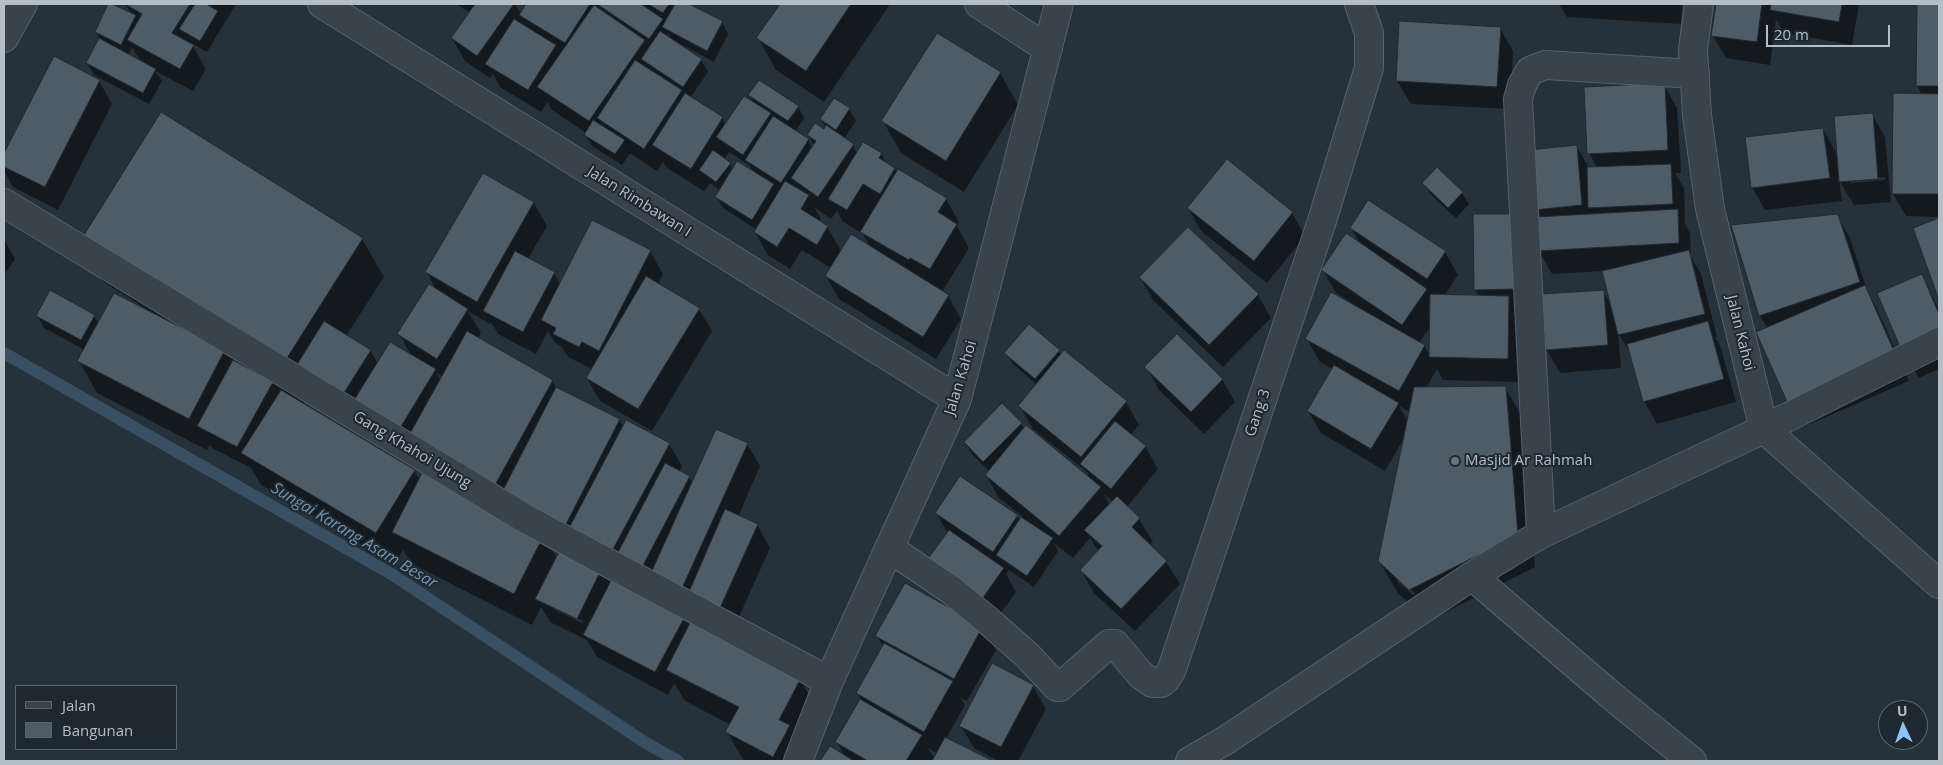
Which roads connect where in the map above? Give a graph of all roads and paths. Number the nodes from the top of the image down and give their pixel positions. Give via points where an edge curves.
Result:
1 (23, 4) edge
2 (322, 4) edge
3 (979, 4) edge
4 (1059, 4) edge
5 (1358, 4) edge
6 (1699, 4) edge
7 (4, 38) edge
8 (1048, 49) junction
9 (1695, 74) junction
10 (4, 204) edge
11 (1939, 342) edge
12 (957, 400) junction
13 (1764, 429) junction
14 (1541, 534) junction
15 (889, 548) junction
16 (1472, 576) junction
17 (1939, 584) edge
18 (829, 681) junction
19 (798, 761) edge
20 (1190, 761) edge
21 (1692, 761) edge

1 - 7 street
2 - 12 street, Jalan Rimbawan I
3 - 8 street
4 - 8 street, Jalan Kahoi
5 - 15 street, Gang 3 via 1369,33 1369,68 1321,224 1166,679 1152,683 1140,674 1115,644 1109,644 1060,687 1054,685 1027,655 985,618 951,590
6 - 9 street, Jalan Kahoi via 1693,49
8 - 12 street, Jalan Kahoi
9 - 13 street, Jalan Kahoi via 1710,209
9 - 14 street via 1546,65 1530,71 1522,85 1518,99
10 - 18 street, Gang Khahoi Ujung via 526,518
11 - 13 street
12 - 15 street, Jalan Kahoi
13 - 14 street
13 - 17 street
14 - 16 street
15 - 18 street, Jalan Kahoi
16 - 20 street
16 - 21 street via 1613,698
18 - 19 street, Jalan Kahoi

